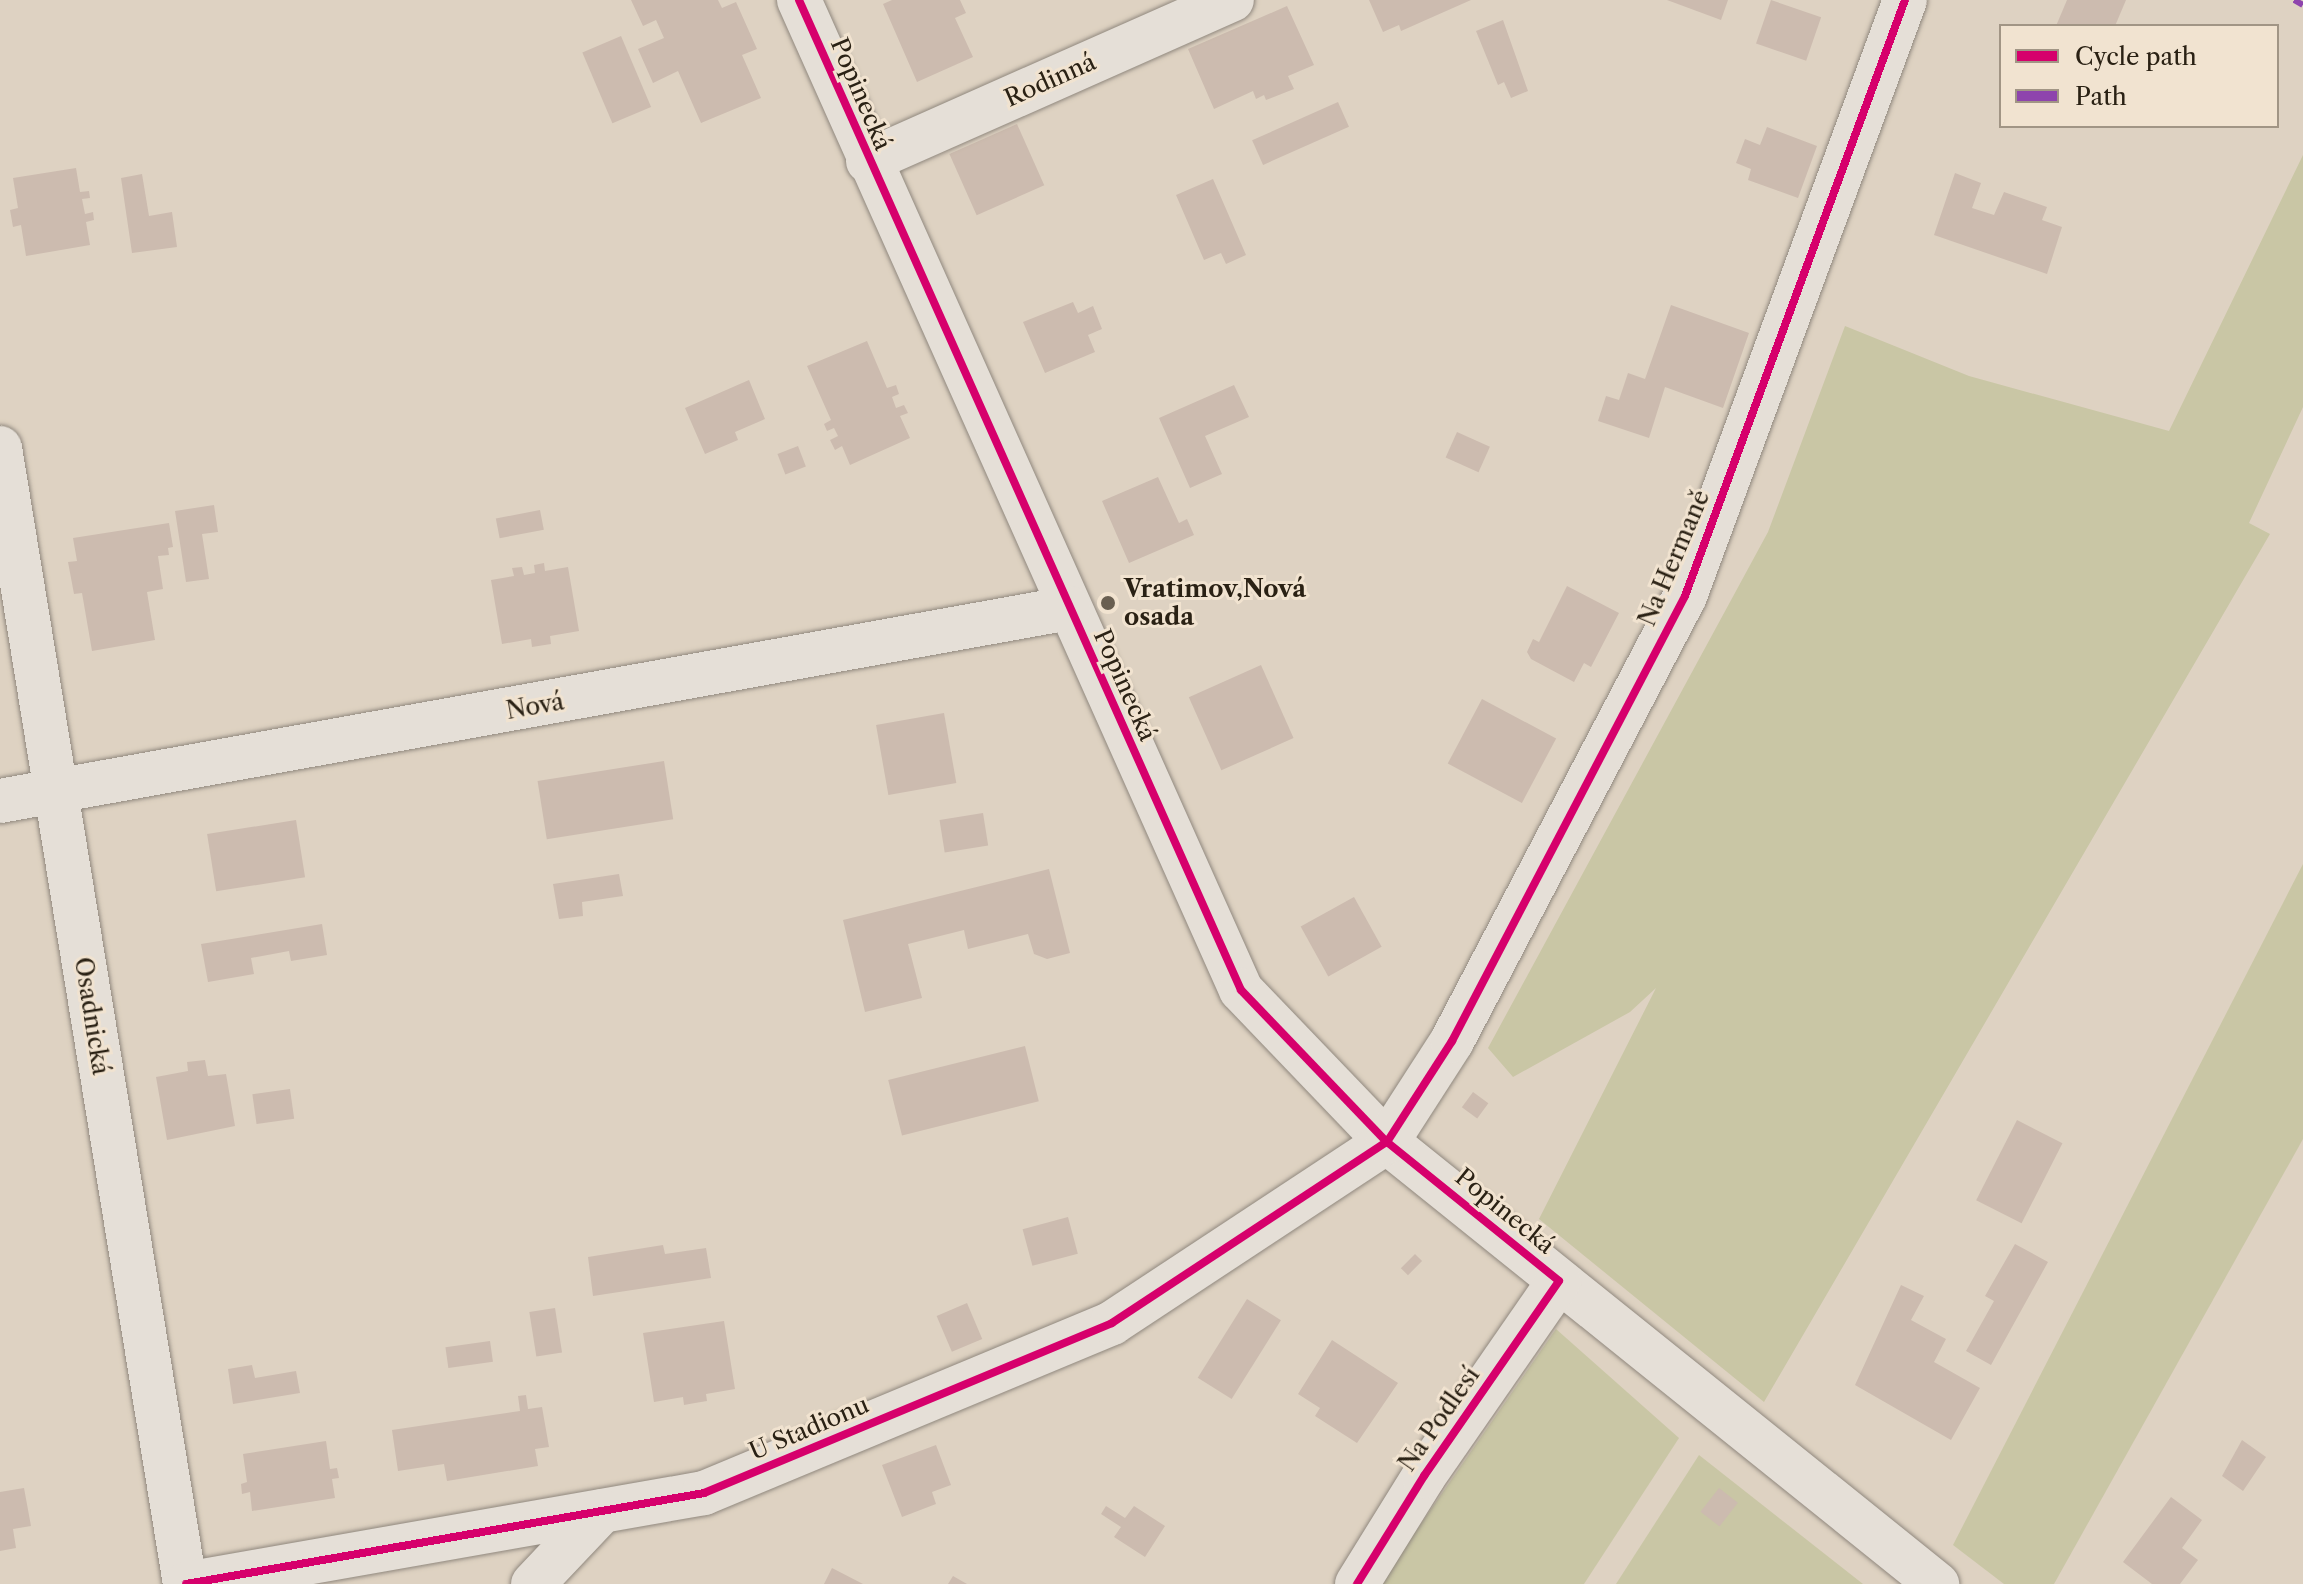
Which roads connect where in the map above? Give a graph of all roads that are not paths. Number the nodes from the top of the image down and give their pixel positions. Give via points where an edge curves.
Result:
1 (799, 0) edge
2 (1232, 0) edge
3 (1905, 0) edge
4 (868, 161) junction
5 (0, 448) edge
6 (1069, 608) junction
7 (56, 793) junction
8 (0, 801) edge
9 (1387, 1142) junction
10 (1559, 1281) junction
11 (602, 1511) junction
12 (185, 1584) edge
13 (533, 1584) edge
14 (1357, 1584) edge
15 (1937, 1584) edge

1 - 4 street, Popinecká
2 - 4 street, Rodinná
3 - 9 street, Na Hermaně via 1685,596 1452,1041
4 - 6 street, Popinecká
5 - 7 street, Osadnická
6 - 7 street, Nová
6 - 9 street, Popinecká via 1241,990
7 - 8 street, Nová
7 - 12 street, Osadnická
9 - 10 street, Popinecká
9 - 11 street, U Stadionu via 1112,1323 704,1493
10 - 14 street, Na Podlesí via 1424,1476
10 - 15 street, Popinecká
11 - 12 street, U Stadionu
11 - 13 street

